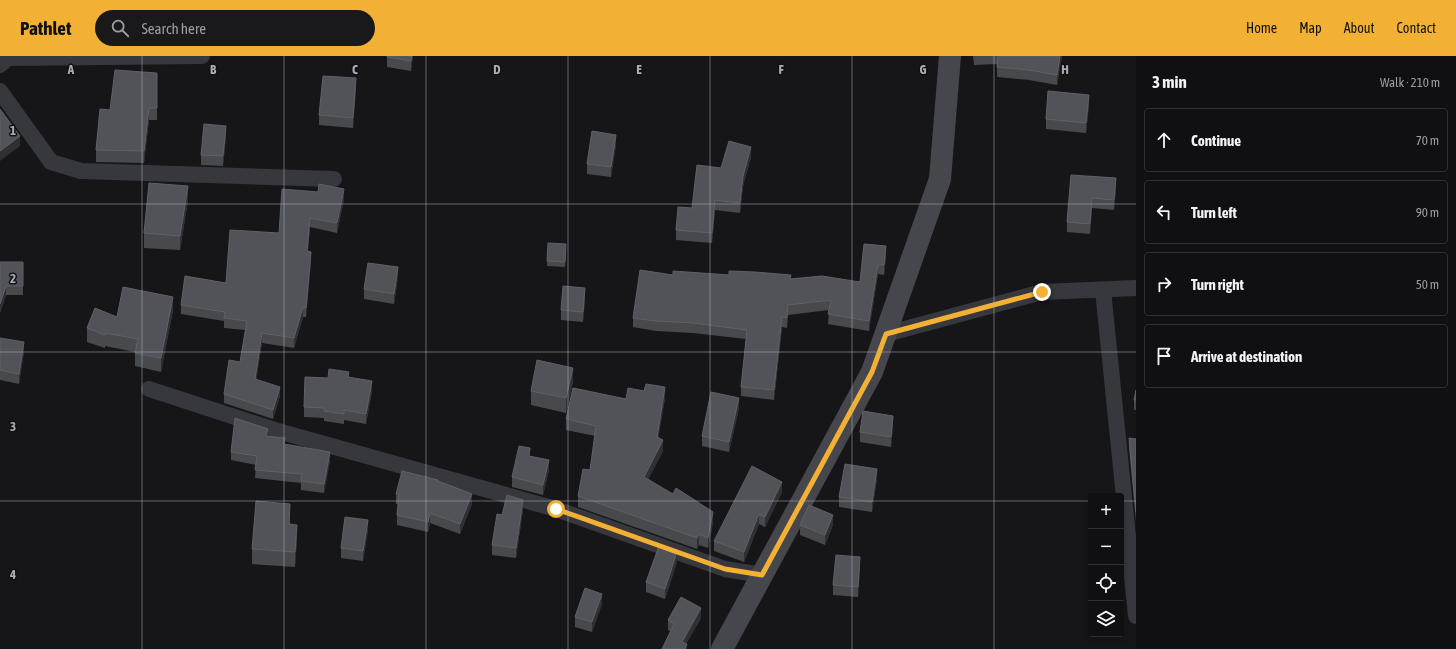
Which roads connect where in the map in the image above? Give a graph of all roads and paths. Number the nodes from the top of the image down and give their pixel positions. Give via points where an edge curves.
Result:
1 (202, 56) edge
2 (950, 56) edge
3 (0, 65) edge
4 (0, 91) edge
5 (334, 179) dead end
6 (1136, 288) edge
7 (1103, 290) junction
8 (886, 334) junction
9 (149, 389) dead end
10 (762, 575) junction
11 (1136, 616) edge
12 (722, 649) edge

1 - 3 street via 8,58
2 - 8 street via 940,179
4 - 5 street via 51,162 81,171
6 - 7 street
7 - 8 street via 1042,292
7 - 11 street
8 - 10 street via 872,372
9 - 10 street via 278,431 556,509 725,569
10 - 12 street

